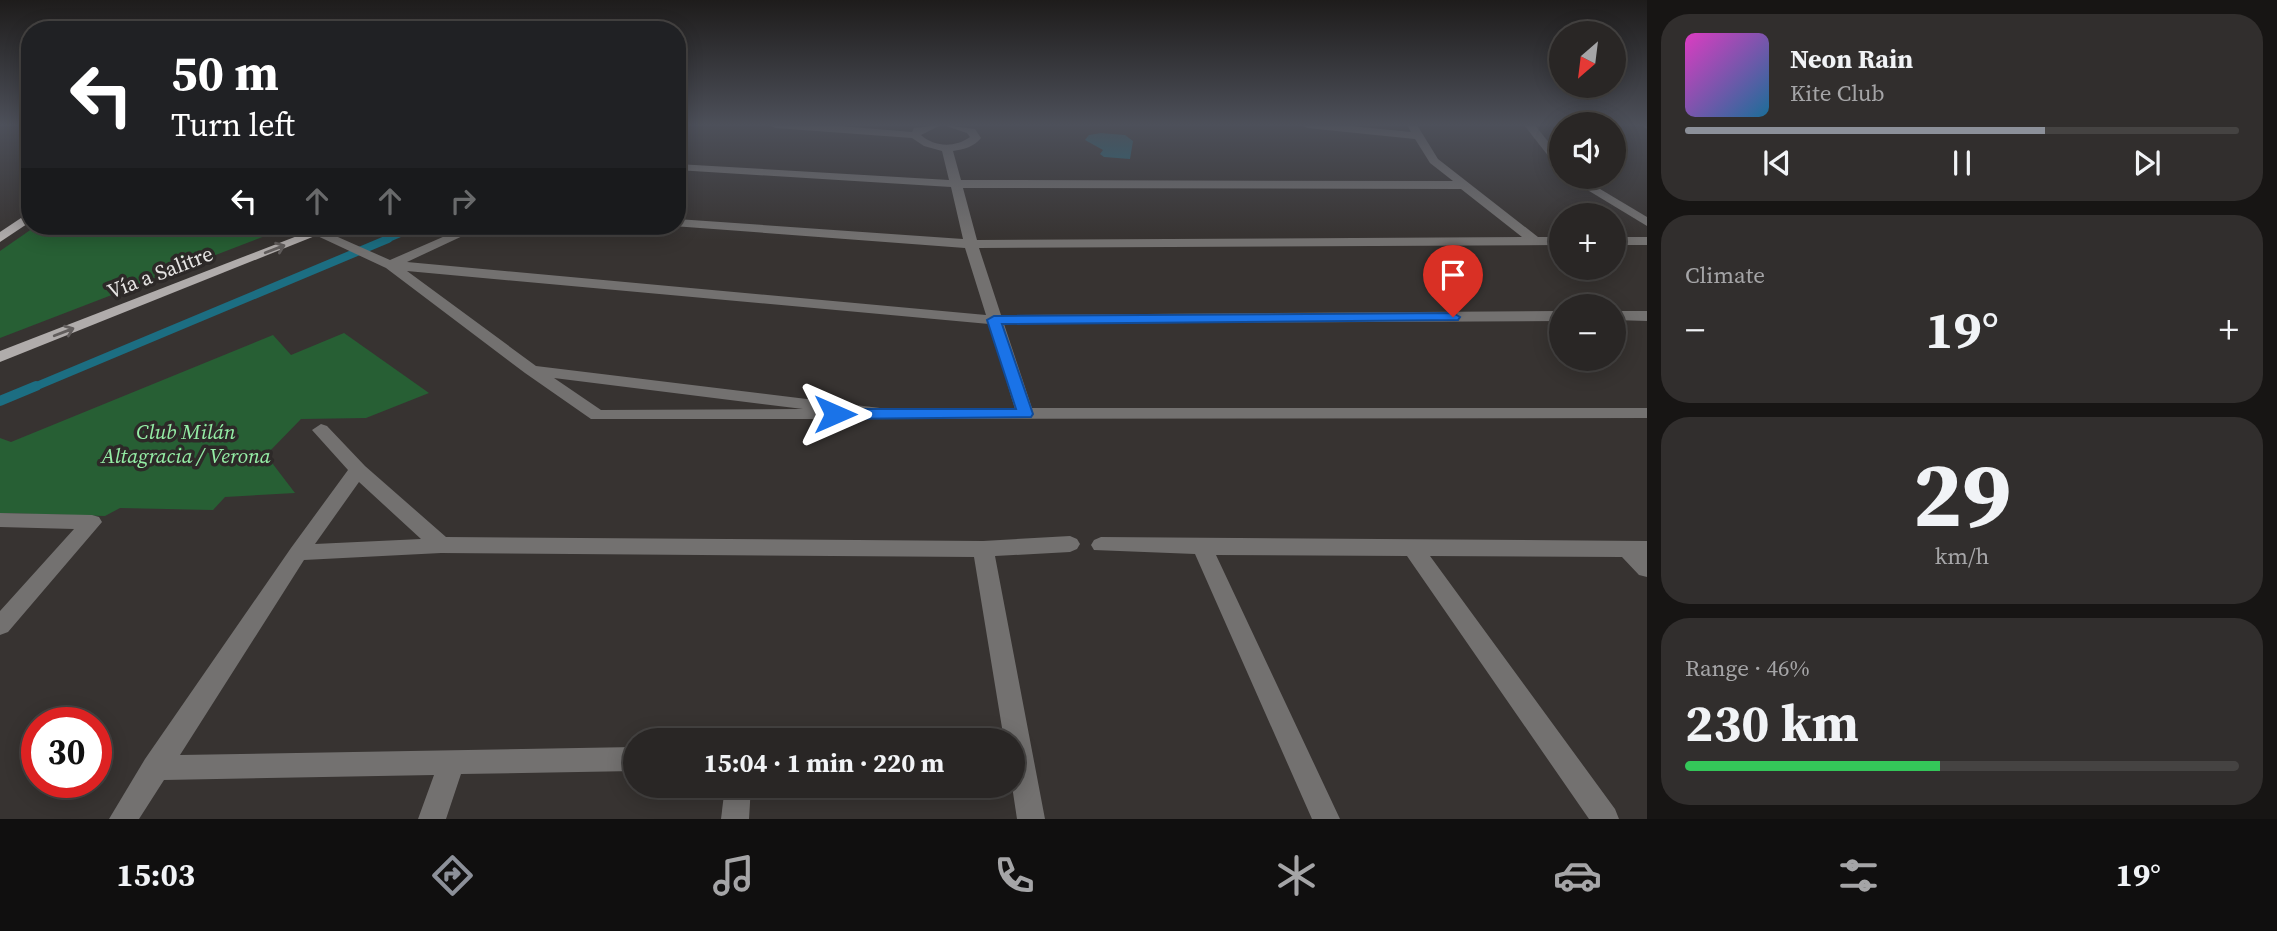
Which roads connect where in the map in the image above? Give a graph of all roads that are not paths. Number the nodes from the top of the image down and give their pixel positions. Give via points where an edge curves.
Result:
1 (951, 163) edge
2 (1437, 163) edge
3 (686, 168) edge
4 (955, 184) junction
5 (1462, 185) junction
6 (1592, 189) edge
7 (1647, 222) edge
8 (21, 223) edge
9 (686, 224) edge
10 (312, 235) edge
11 (322, 235) edge
12 (458, 235) edge
13 (0, 238) edge
14 (1535, 241) junction
15 (1549, 241) edge
16 (1626, 241) edge
17 (1647, 241) edge
18 (971, 244) junction
19 (391, 265) junction
20 (1549, 316) edge
21 (1626, 316) edge
22 (1647, 316) edge
23 (994, 320) junction
24 (0, 357) edge
25 (531, 370) junction
26 (1647, 413) edge
27 (888, 414) junction
28 (1025, 414) junction
29 (321, 430) dead end
30 (358, 470) junction
31 (0, 520) edge
32 (1070, 544) dead end
33 (1101, 544) dead end
34 (441, 545) junction
35 (1202, 547) junction
36 (1413, 548) junction
37 (1637, 548) edge
38 (982, 549) junction
39 (298, 553) junction
40 (1647, 569) edge
41 (0, 626) edge
42 (1012, 728) edge
43 (623, 759) edge
44 (451, 763) junction
45 (154, 768) junction
46 (1025, 791) edge
47 (737, 798) edge
48 (122, 819) edge
49 (432, 819) edge
50 (735, 819) edge
51 (1031, 819) edge
52 (1326, 819) edge
53 (1605, 819) edge

1 - 4 street
2 - 5 street
3 - 4 street
4 - 5 street
4 - 18 street
5 - 14 street
6 - 7 street
8 - 13 main road
9 - 18 street
24 -> 10 main road, Vía a Salitre
11 - 19 street
12 - 19 street
14 - 15 street
14 - 18 street
16 - 17 street
18 - 23 street
19 - 23 street
19 - 25 street
20 - 23 street
21 - 22 street
23 - 28 street
25 - 27 street
25 - 27 street via 597,415
26 - 28 street
27 - 28 street
29 - 30 street
30 - 34 street
30 - 39 street
31 - 41 street via 92,522
32 - 38 street
33 - 35 street
34 - 38 street
34 - 39 street
35 - 36 street
35 - 52 street
36 - 37 street
36 - 53 street
37 - 40 street
38 - 42 street
39 - 45 street
43 - 44 street
44 - 45 street
44 - 49 street
45 - 48 street
46 - 51 street
47 - 50 street

